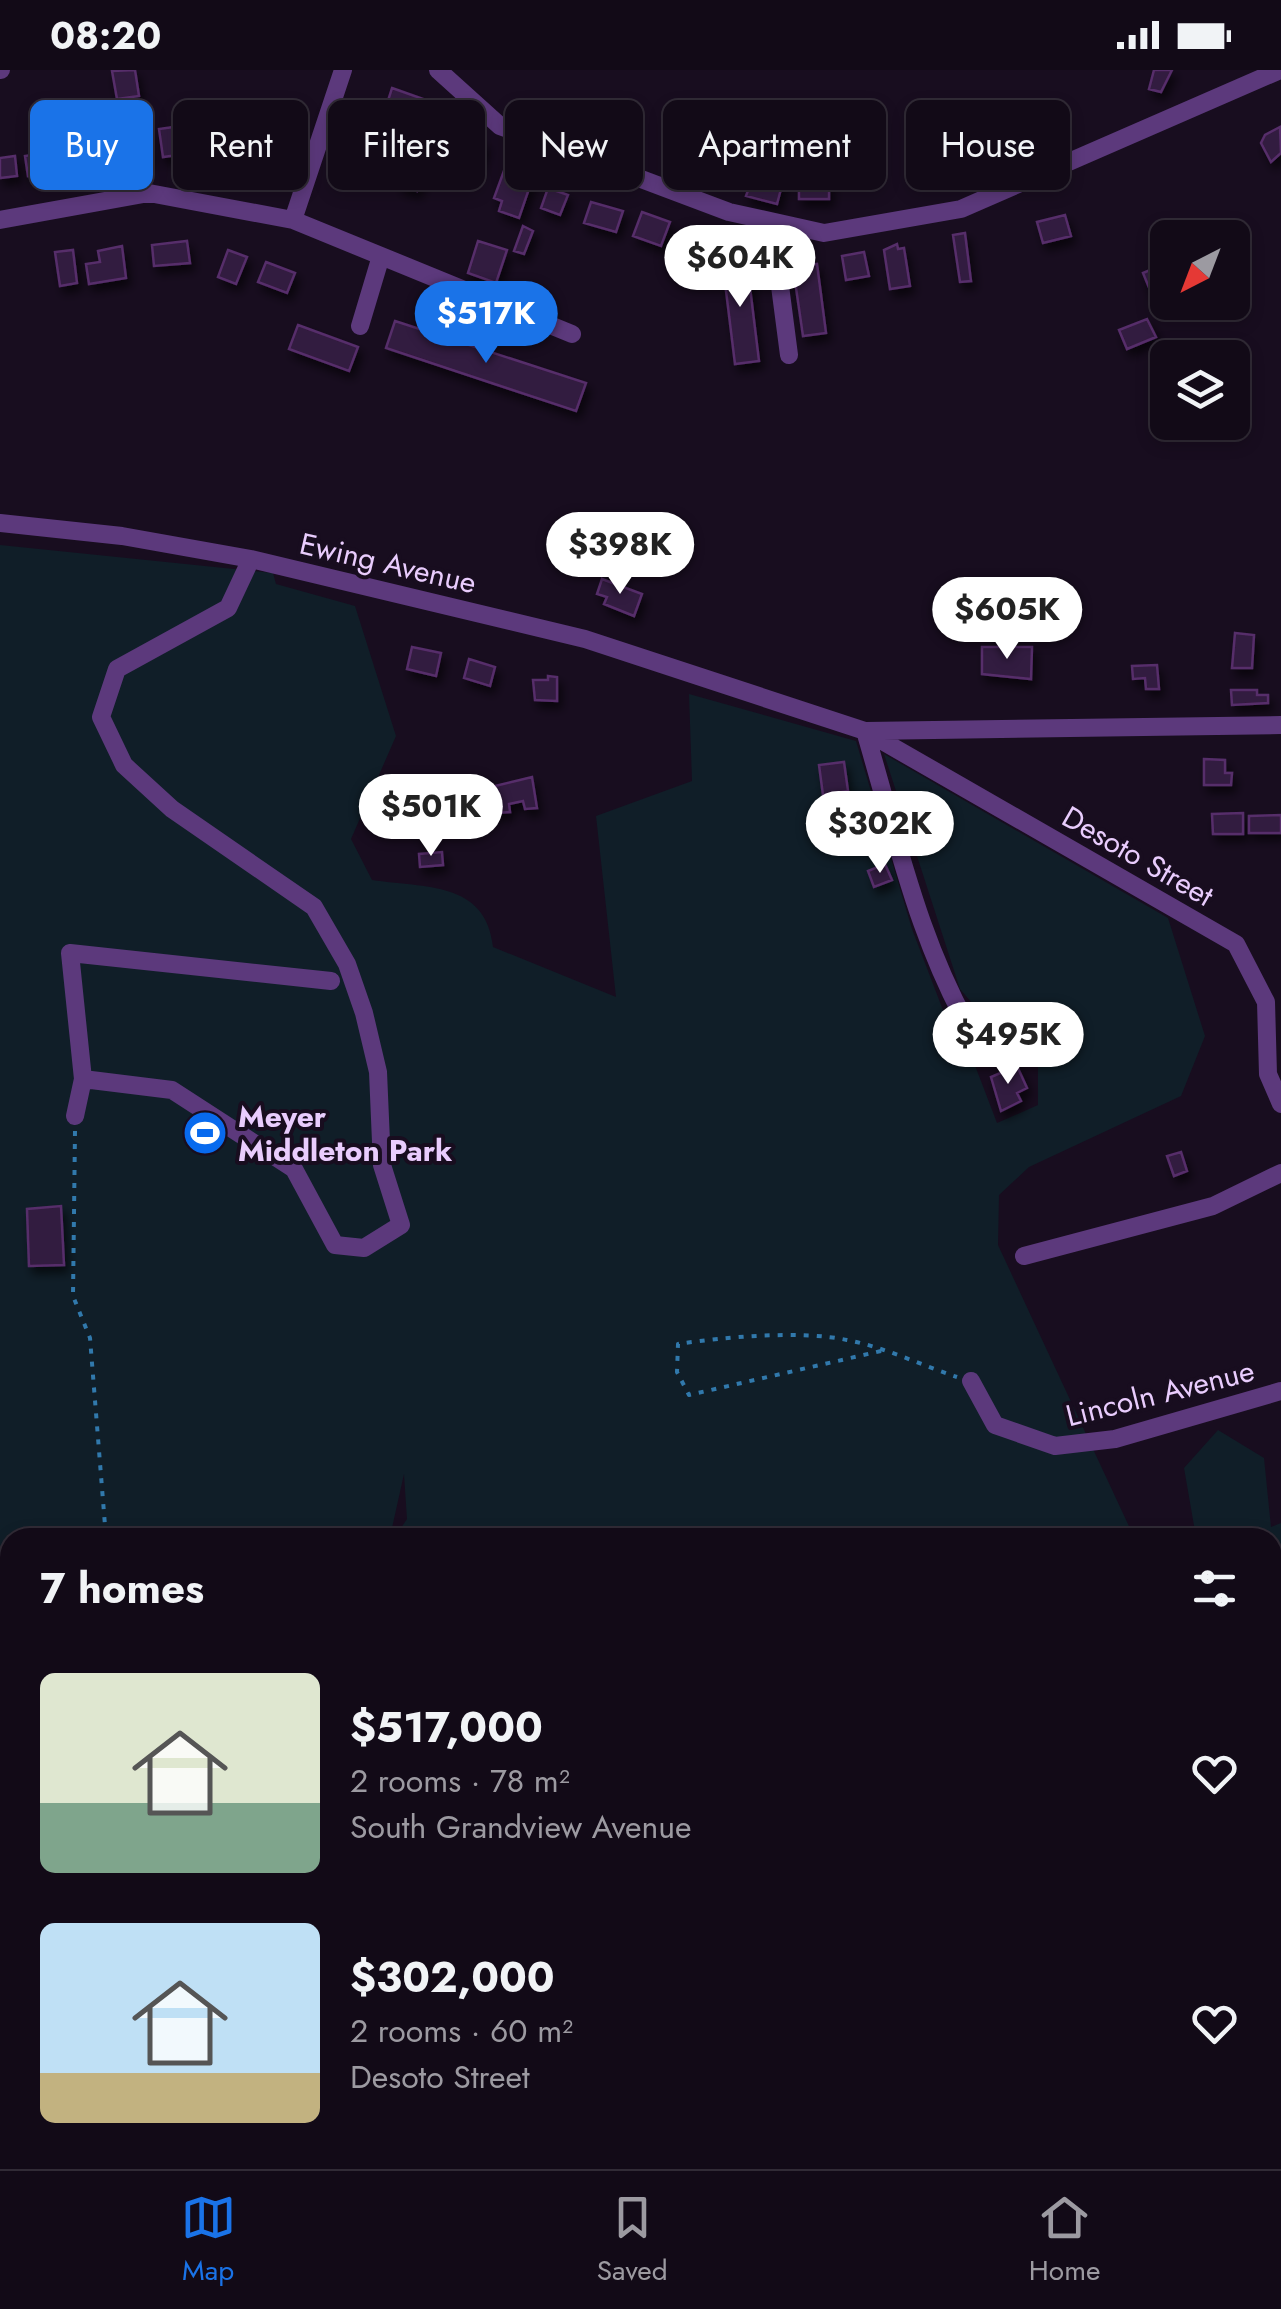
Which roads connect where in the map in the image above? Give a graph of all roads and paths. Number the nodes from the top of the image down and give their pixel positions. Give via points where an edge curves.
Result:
1 (343, 70) edge
2 (438, 70) edge
3 (1280, 70) edge
4 (0, 220) edge
5 (293, 220) junction
6 (778, 225) junction
7 (380, 256) junction
8 (360, 326) dead end
9 (572, 334) dead end
10 (789, 356) dead end
11 (0, 523) edge
12 (251, 559) junction
13 (1281, 725) edge
14 (866, 732) junction
15 (340, 952) junction
16 (331, 982) junction
17 (364, 1013) junction
18 (979, 1045) dead end
19 (83, 1079) junction
20 (1281, 1104) edge
21 (75, 1116) joint
22 (1281, 1173) edge
23 (1024, 1256) dead end
24 (881, 1351) junction
25 (970, 1382) joint
26 (1281, 1392) edge
27 (105, 1528) edge

1 - 5 street
2 - 6 street via 500,126
3 - 6 street via 961,209 824,233
4 - 5 street via 149,193
5 - 7 street
6 - 10 street
7 - 8 street
7 - 9 street
11 - 12 street, Ewing Avenue
12 - 14 street, Ewing Avenue via 585,639
12 - 15 street via 228,608 117,669 101,716 124,765 172,809 314,907
13 - 14 street
14 - 18 street via 927,940 949,996
14 - 20 street, Desoto Street via 1236,944 1266,1002 1268,1074
15 - 16 street via 326,977
15 - 17 street
16 - 17 street
16 - 19 street via 70,954
17 - 19 street via 378,1072 382,1165 401,1226 364,1248 335,1244 294,1169 172,1090
19 - 21 street
21 - 27 path via 73,1296 90,1338
22 - 23 street via 1212,1206
24 - 24 path via 846,1339 726,1336 678,1344 677,1372 688,1396
24 - 25 path
25 - 26 street, Lincoln Avenue via 995,1426 1055,1446 1115,1439

